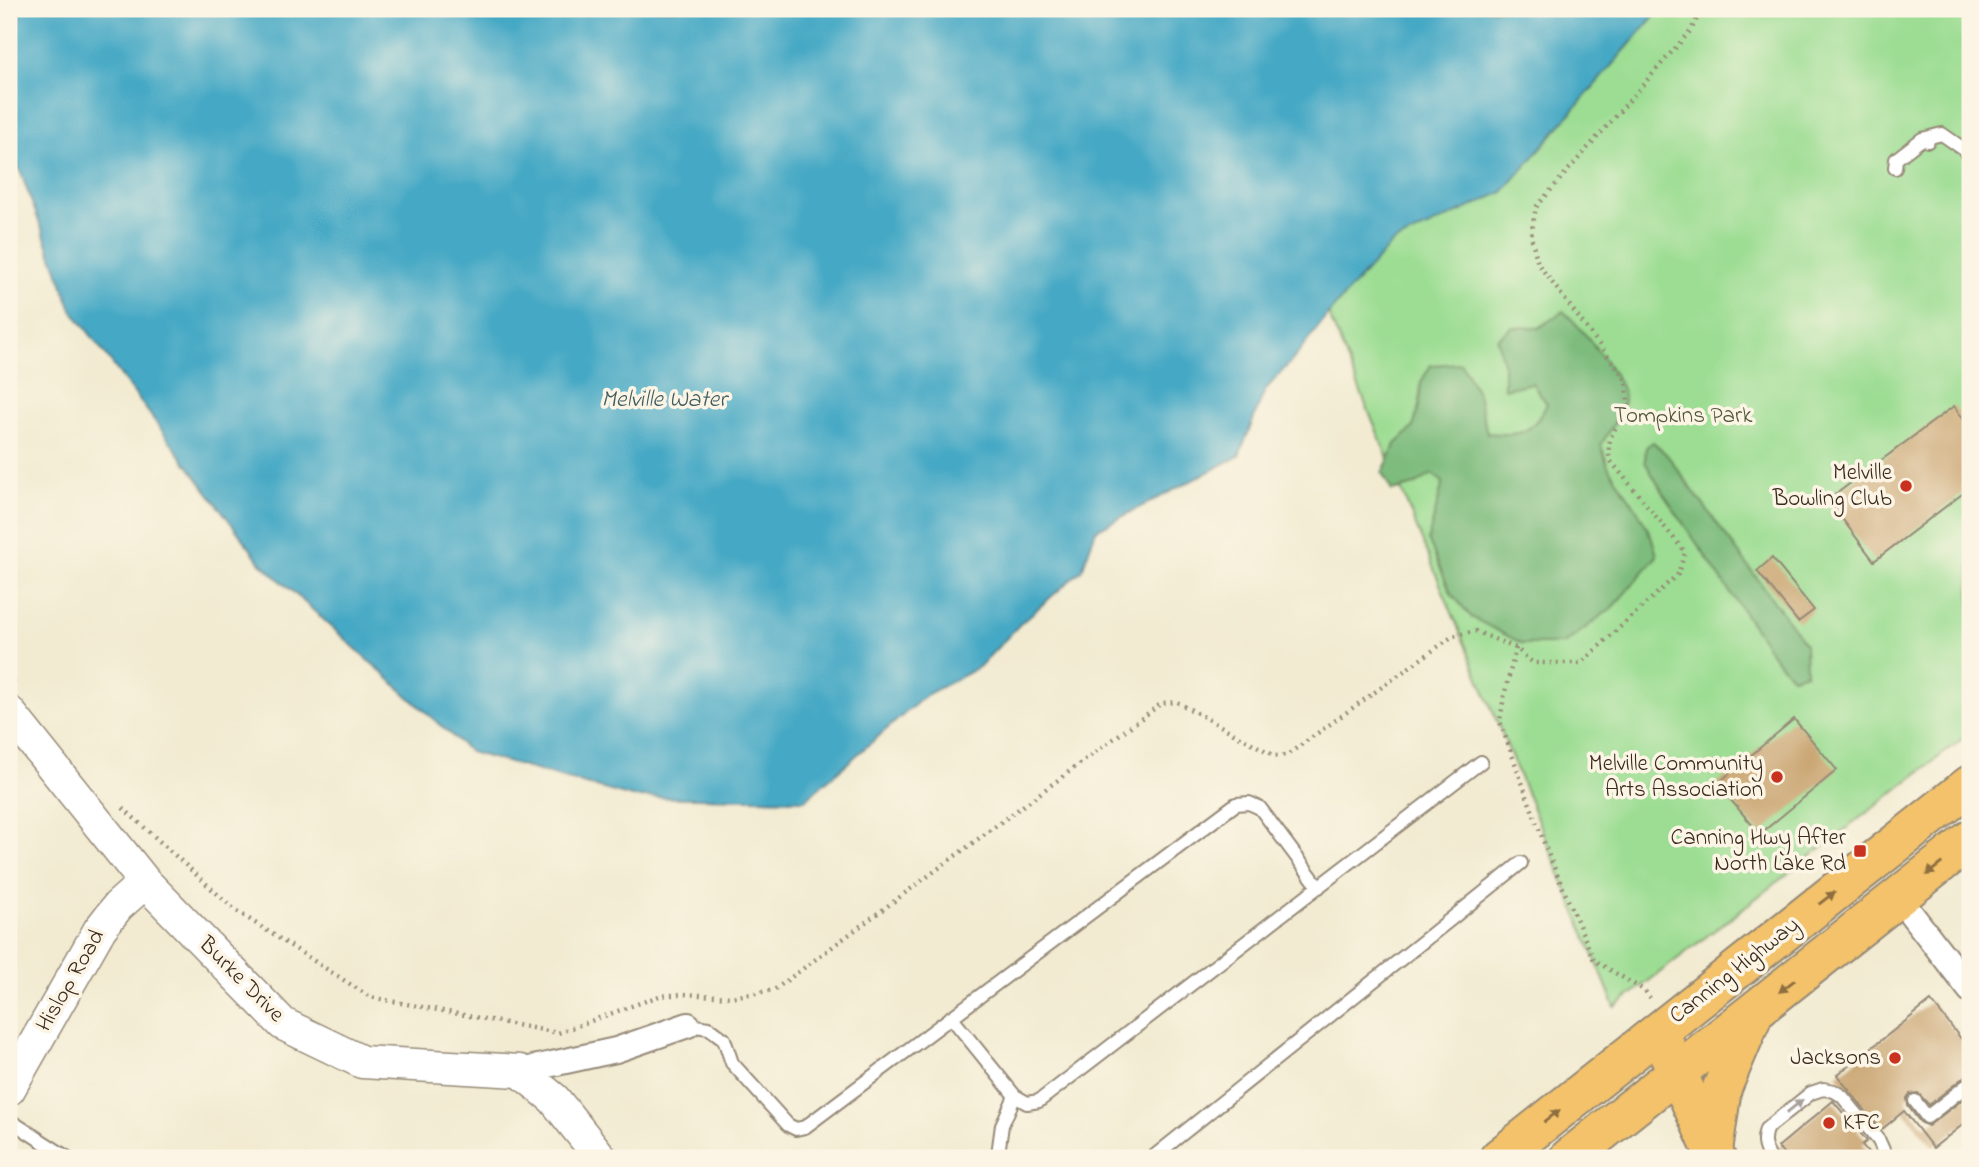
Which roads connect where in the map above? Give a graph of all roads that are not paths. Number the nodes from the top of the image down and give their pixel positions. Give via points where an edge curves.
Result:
1 (1970, 157) edge
2 (1895, 168) dead end
3 (13, 699) edge
4 (1481, 762) dead end
5 (1970, 785) edge
6 (1970, 840) edge
7 (1521, 863) dead end
8 (145, 882) junction
9 (1319, 887) junction
10 (1898, 897) junction
11 (1970, 990) edge
12 (1754, 1012) junction
13 (951, 1017) junction
14 (688, 1025) joint
15 (1648, 1026) junction
16 (520, 1071) junction
17 (1667, 1081) junction
18 (1970, 1083) edge
19 (9, 1089) edge
20 (1015, 1096) junction
21 (1915, 1101) dead end
22 (9, 1120) edge
23 (53, 1154) edge
24 (1706, 1156) edge
25 (68, 1158) edge
26 (601, 1158) edge
27 (999, 1158) edge
28 (1152, 1158) edge
29 (1499, 1158) edge
30 (1569, 1158) edge
31 (1770, 1158) edge
32 (1882, 1158) edge

1 - 2 lane via 1942,134 1896,159
3 - 8 street, Burke Drive
4 - 9 lane
15 -> 5 main road, Canning Highway
6 -> 10 main road, Canning Highway
7 - 28 lane
8 - 16 street, Burke Drive via 283,1024 362,1062
8 - 19 street, Hislop Road via 100,929
9 - 13 lane via 1260,808 1236,804
9 - 20 lane via 1039,1101 1027,1103
10 - 11 street
10 -> 12 main road, Canning Highway
12 - 17 main road, Canning Highway
12 - 24 main road via 1722,1088
13 - 14 lane via 805,1127 796,1129 732,1063 724,1040 709,1028
13 - 20 lane
14 - 16 street, Burke Drive via 616,1050
15 - 17 main road
29 -> 15 main road, Canning Highway
16 - 26 street via 554,1099
17 - 24 main road
17 - 30 main road, Canning Highway
18 - 21 lane via 1927,1116
20 - 27 lane via 1002,1125
22 - 23 lane
23 - 25 lane
31 -> 32 lane via 1764,1148 1766,1129 1822,1089 1842,1097 1879,1141

